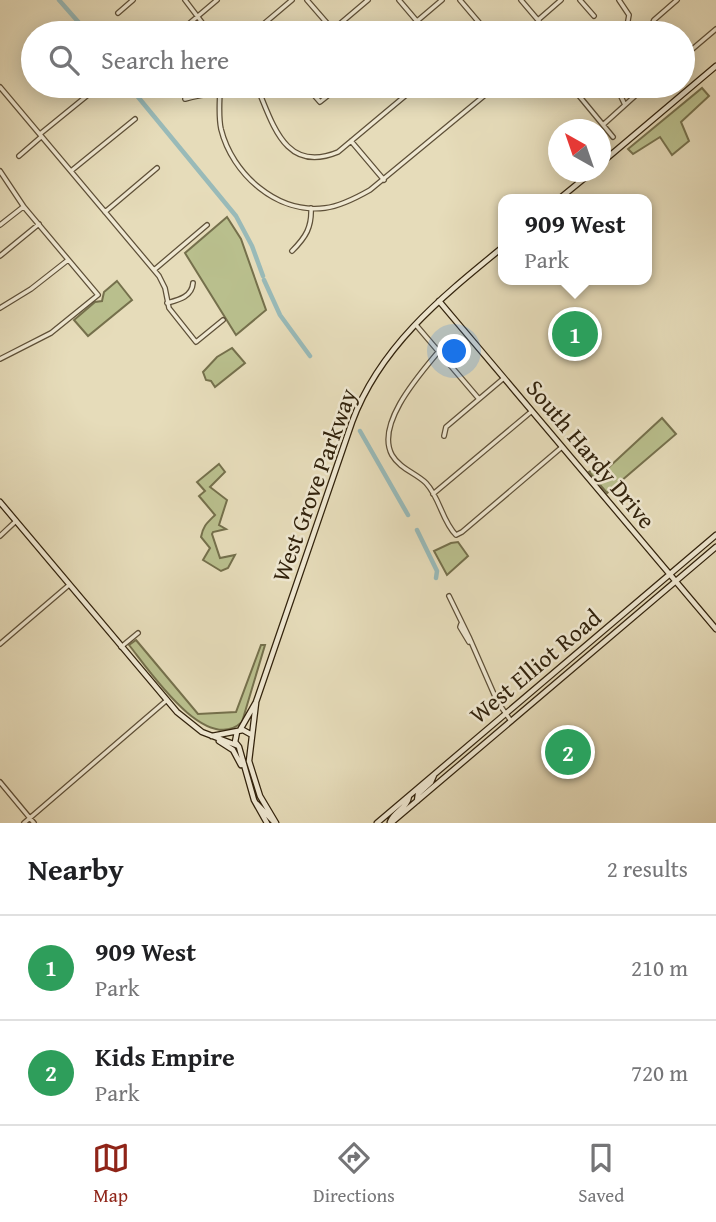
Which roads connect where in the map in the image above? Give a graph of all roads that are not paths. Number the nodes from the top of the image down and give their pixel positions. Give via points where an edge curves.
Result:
1 (133, 0) edge
2 (185, 0) edge
3 (217, 0) edge
4 (292, 0) edge
5 (307, 0) edge
6 (368, 0) edge
7 (399, 0) edge
8 (442, 0) edge
9 (460, 0) edge
10 (521, 0) edge
11 (561, 0) edge
12 (580, 0) edge
13 (619, 0) edge
14 (677, 0) edge
15 (118, 13) dead end
16 (198, 16) junction
17 (594, 16) dead end
18 (538, 20) joint
19 (192, 21) edge
20 (202, 21) edge
21 (267, 21) edge
22 (323, 21) edge
23 (344, 21) edge
24 (417, 21) joint
25 (478, 21) edge
26 (628, 21) edge
27 (654, 21) edge
28 (716, 29) edge
29 (695, 47) edge
30 (716, 65) edge
31 (695, 84) edge
32 (0, 87) edge
33 (85, 98) edge
34 (189, 98) edge
35 (220, 98) edge
36 (263, 98) edge
37 (403, 98) edge
38 (481, 98) edge
39 (581, 98) edge
40 (621, 98) edge
41 (630, 98) edge
42 (678, 98) edge
43 (186, 99) dead end
44 (625, 105) junction
45 (135, 118) dead end
46 (598, 119) edge
47 (610, 119) edge
48 (611, 135) edge
49 (41, 136) junction
50 (613, 137) dead end
51 (351, 141) junction
52 (611, 155) edge
53 (19, 156) dead end
54 (157, 168) dead end
55 (0, 171) edge
56 (71, 171) junction
57 (384, 180) junction
58 (580, 182) edge
59 (565, 194) edge
60 (24, 207) junction
61 (311, 208) junction
62 (105, 212) junction
63 (39, 224) junction
64 (0, 225) edge
65 (207, 225) dead end
66 (292, 251) dead end
67 (498, 251) edge
68 (0, 256) edge
69 (68, 260) junction
70 (154, 270) junction
71 (193, 283) dead end
72 (439, 301) junction
73 (167, 303) junction
74 (0, 308) edge
75 (223, 320) dead end
76 (414, 323) junction
77 (439, 351) junction
78 (0, 359) edge
79 (504, 378) junction
80 (479, 398) junction
81 (532, 411) junction
82 (444, 436) dead end
83 (562, 447) junction
84 (433, 494) junction
85 (0, 502) edge
86 (16, 521) junction
87 (716, 535) edge
88 (0, 536) edge
89 (716, 547) edge
90 (669, 574) junction
91 (675, 581) junction
92 (69, 585) junction
93 (449, 596) dead end
94 (716, 629) edge
95 (138, 633) dead end
96 (0, 644) edge
97 (121, 647) junction
98 (167, 700) junction
99 (256, 702) junction
100 (505, 714) junction
101 (511, 721) junction
102 (239, 731) junction
103 (209, 735) junction
104 (252, 736) junction
105 (251, 745) junction
106 (237, 746) junction
107 (434, 775) junction
108 (247, 778) junction
109 (0, 782) edge
110 (410, 795) junction
111 (416, 802) junction
112 (256, 804) junction
113 (30, 818) junction
114 (23, 823) edge
115 (34, 823) edge
116 (267, 823) edge
117 (275, 823) edge
118 (377, 823) edge
119 (391, 823) edge

1 - 15 street
2 - 16 street
3 - 16 street
4 - 21 street
5 - 22 street
6 - 23 street
7 - 24 street
8 - 24 street
9 - 25 street
10 - 18 street
11 - 18 street
12 - 17 street
13 - 26 street
14 - 27 street
16 - 19 street
16 - 20 street
28 - 29 street
30 - 31 street
32 - 49 street
33 - 49 street
34 - 43 street
35 - 61 street via 221,128 236,162 265,192
36 - 51 street via 281,140 300,155 326,157
37 - 51 street
38 - 57 street
39 - 46 street
40 - 44 street
41 - 44 street
42 - 52 street
44 - 47 street
45 - 56 street
48 - 50 street
49 - 53 street
49 - 56 street
51 - 57 street
54 - 62 street
55 - 60 street
56 - 62 street
57 - 61 street via 352,200
58 - 59 street
60 - 63 street
60 - 64 street
61 - 66 street via 306,236
62 - 70 street
63 - 68 street
63 - 69 street
65 - 70 street
67 - 72 street, West Grove Parkway
69 - 74 street
69 - 78 street via 98,295 51,332
70 - 73 street via 165,288
71 - 73 street via 187,296
72 - 76 street, West Grove Parkway
72 - 79 street, South Hardy Drive
73 - 75 street via 196,342
76 - 77 street
76 - 99 street, West Grove Parkway via 380,366 353,419
77 - 80 street
77 - 84 street via 406,395 390,425 388,444 397,462 425,482
79 - 80 street
79 - 81 street, South Hardy Drive
80 - 82 street via 446,426
81 - 83 street, South Hardy Drive
81 - 84 street
83 - 84 street via 456,536
83 - 90 street, South Hardy Drive
85 - 86 street
86 - 88 street
86 - 92 street
87 - 90 street, West Elliot Road
89 - 91 street, West Elliot Road
90 - 91 street, South Hardy Drive
90 - 100 street, West Elliot Road
91 - 94 street, South Hardy Drive
91 - 101 street, West Elliot Road
92 - 96 street
92 - 97 street
93 - 100 street
95 - 97 street
97 - 98 street
98 - 103 street via 184,720
98 - 113 street
99 - 102 street, West Grove Parkway
99 - 104 street, West Grove Parkway
100 - 101 street
100 - 107 street, West Elliot Road
101 - 111 street, West Elliot Road
102 - 103 street
102 - 104 street
102 - 106 street via 234,740
103 - 106 street
103 - 108 street via 233,750
104 - 105 street
105 - 106 street
105 - 117 street via 249,761
106 - 108 street
107 - 110 street, West Elliot Road
107 - 111 street
108 - 112 street
109 - 113 street
110 - 118 street, West Elliot Road
110 - 119 street
111 - 119 street, West Elliot Road
112 - 116 street
112 - 117 street
113 - 114 street
113 - 115 street

